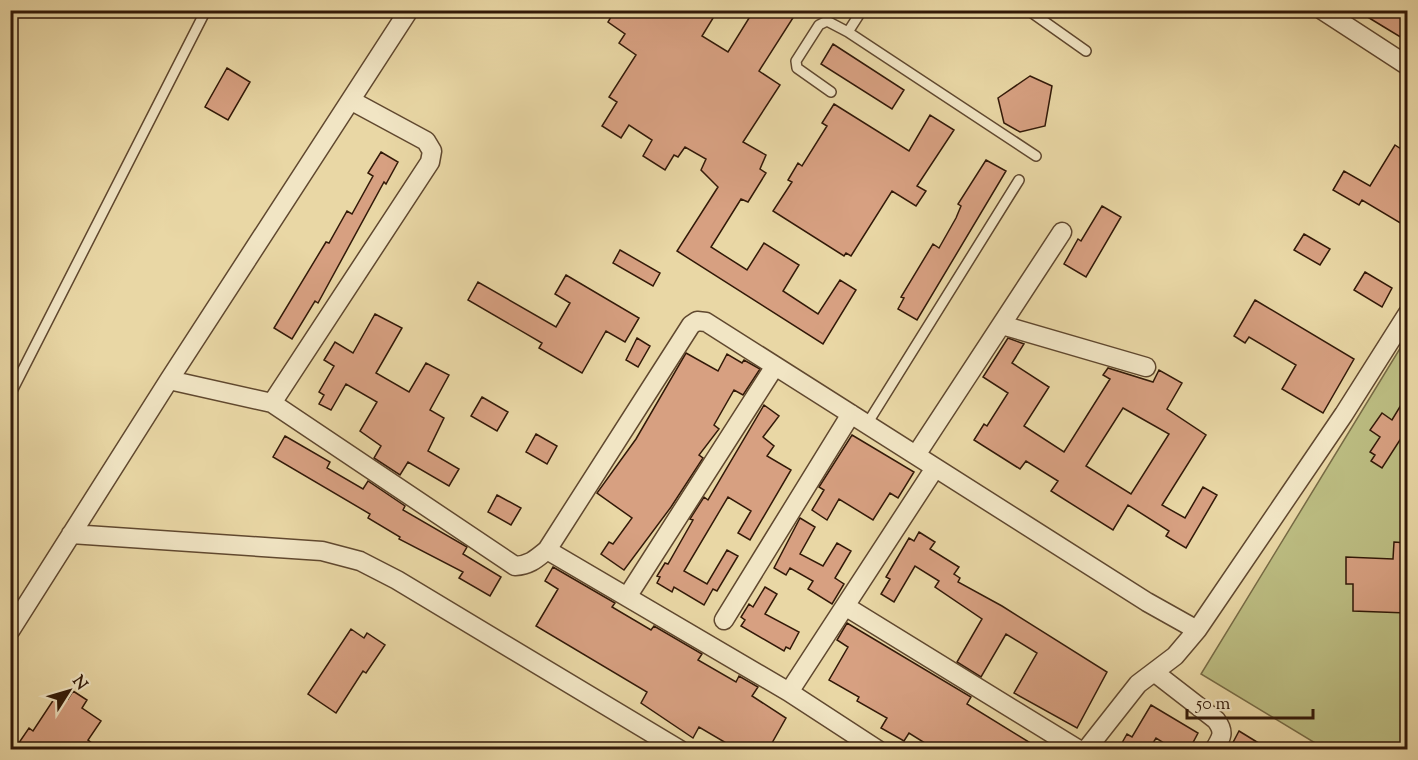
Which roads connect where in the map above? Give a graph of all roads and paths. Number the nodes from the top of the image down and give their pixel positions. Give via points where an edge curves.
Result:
1 (206, 10) edge
2 (409, 10) edge
3 (862, 10) edge
4 (1028, 10) edge
5 (1322, 10) edge
6 (849, 32) junction
7 (1086, 51) dead end
8 (1407, 66) edge
9 (831, 92) dead end
10 (352, 102) junction
11 (1036, 156) dead end
12 (1019, 180) dead end
13 (1062, 232) dead end
14 (1407, 313) edge
15 (1002, 325) junction
16 (775, 366) junction
17 (1146, 367) dead end
18 (169, 380) junction
19 (10, 395) edge
20 (272, 403) junction
21 (859, 419) junction
22 (916, 455) junction
23 (935, 468) junction
24 (71, 534) junction
25 (547, 550) junction
26 (627, 597) junction
27 (845, 606) junction
28 (724, 620) dead end
29 (1197, 630) junction
30 (10, 632) edge
31 (1154, 672) junction
32 (789, 692) junction
33 (680, 750) edge
34 (878, 750) edge
35 (1079, 750) edge
36 (1086, 750) edge
37 (1214, 750) edge

1 - 19 lane
2 - 10 street
3 - 6 lane
4 - 7 lane
5 - 8 street
6 - 9 lane via 827,21 819,26 796,62 796,68
6 - 11 lane
10 - 18 street
10 - 20 street via 426,141 432,151 430,162
12 - 21 lane
13 - 15 street
14 - 29 street via 1344,414
15 - 17 street
15 - 22 street
16 - 21 street
16 - 25 street via 706,322 691,325
16 - 26 street
18 - 20 street
18 - 24 street
20 - 25 street via 515,566 532,563
21 - 22 street
21 - 28 street
22 - 23 street
23 - 27 street
23 - 29 street
24 - 30 street
24 - 33 street via 322,551 360,561
25 - 26 street
26 - 32 street
27 - 32 street
27 - 35 street
29 - 31 street via 1175,656
31 - 36 street via 1113,711
31 - 37 street via 1216,720 1222,737
32 - 34 street

